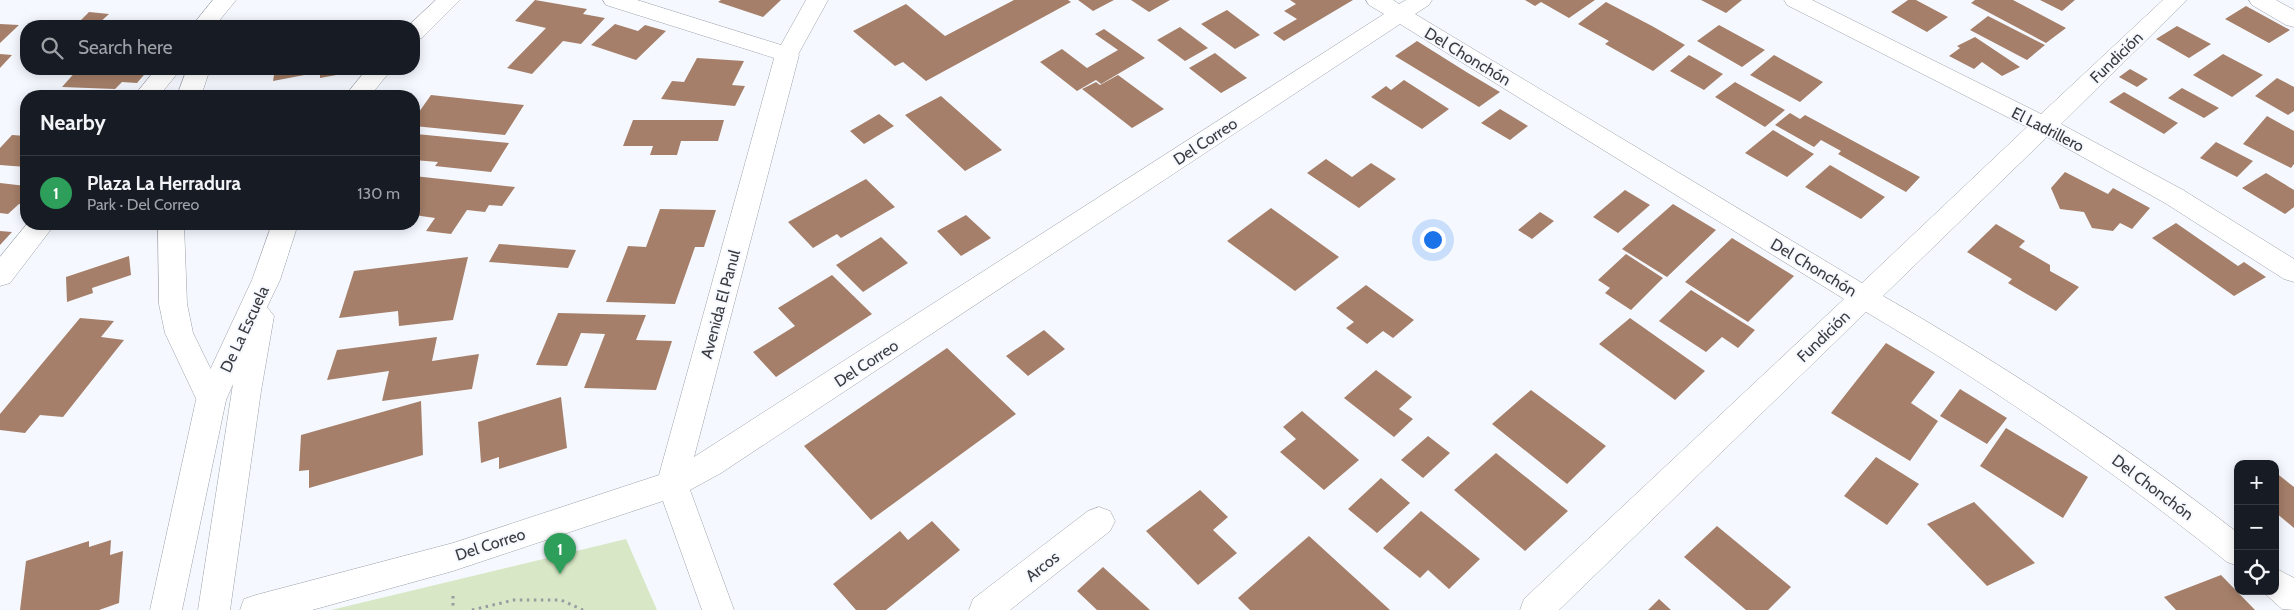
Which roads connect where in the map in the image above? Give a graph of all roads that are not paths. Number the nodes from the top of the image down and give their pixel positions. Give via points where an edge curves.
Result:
1 (225, 0) edge
2 (232, 0) edge
3 (449, 0) edge
4 (614, 0) edge
5 (817, 0) edge
6 (1795, 0) edge
7 (2176, 0) edge
8 (2260, 0) edge
9 (1399, 5) edge
10 (2292, 17) edge
11 (209, 20) edge
12 (222, 20) edge
13 (420, 27) edge
14 (787, 54) junction
15 (164, 75) edge
16 (196, 75) edge
17 (375, 75) edge
18 (151, 90) edge
19 (191, 90) edge
20 (363, 90) edge
21 (2043, 126) junction
22 (37, 230) edge
23 (171, 230) edge
24 (283, 230) edge
25 (2294, 272) edge
26 (0, 276) edge
27 (266, 280) junction
28 (1863, 298) junction
29 (211, 400) junction
30 (672, 484) junction
31 (1099, 521) dead end
32 (2235, 550) edge
33 (2279, 586) edge
34 (2294, 598) edge
35 (166, 610) edge
36 (214, 610) edge
37 (256, 610) edge
38 (718, 610) edge
39 (985, 610) edge
40 (1536, 610) edge

1 - 11 street
2 - 12 street
3 - 13 street
4 - 14 street
5 - 14 street, Avenida El Panul
6 - 21 street, El Ladrillero
7 - 21 street, Fundición
8 - 10 street
9 - 28 street, Del Chonchón
9 - 30 street, Del Correo via 710,464
14 - 30 street, Avenida El Panul
15 - 18 street
16 - 19 street
17 - 20 street
21 - 25 street, El Ladrillero via 2159,188
21 - 28 street, Fundición
22 - 26 street
23 - 29 street via 173,304 179,333
24 - 27 street
27 - 29 street, De La Escuela
27 - 36 street, De La Escuela
28 - 32 street, Del Chonchón via 1942,342 2024,395 2109,453
28 - 40 street, Fundición
29 - 35 street, De La Escuela
30 - 37 street, Del Correo via 453,557
30 - 38 street
31 - 39 street, Arcos
33 - 34 street

